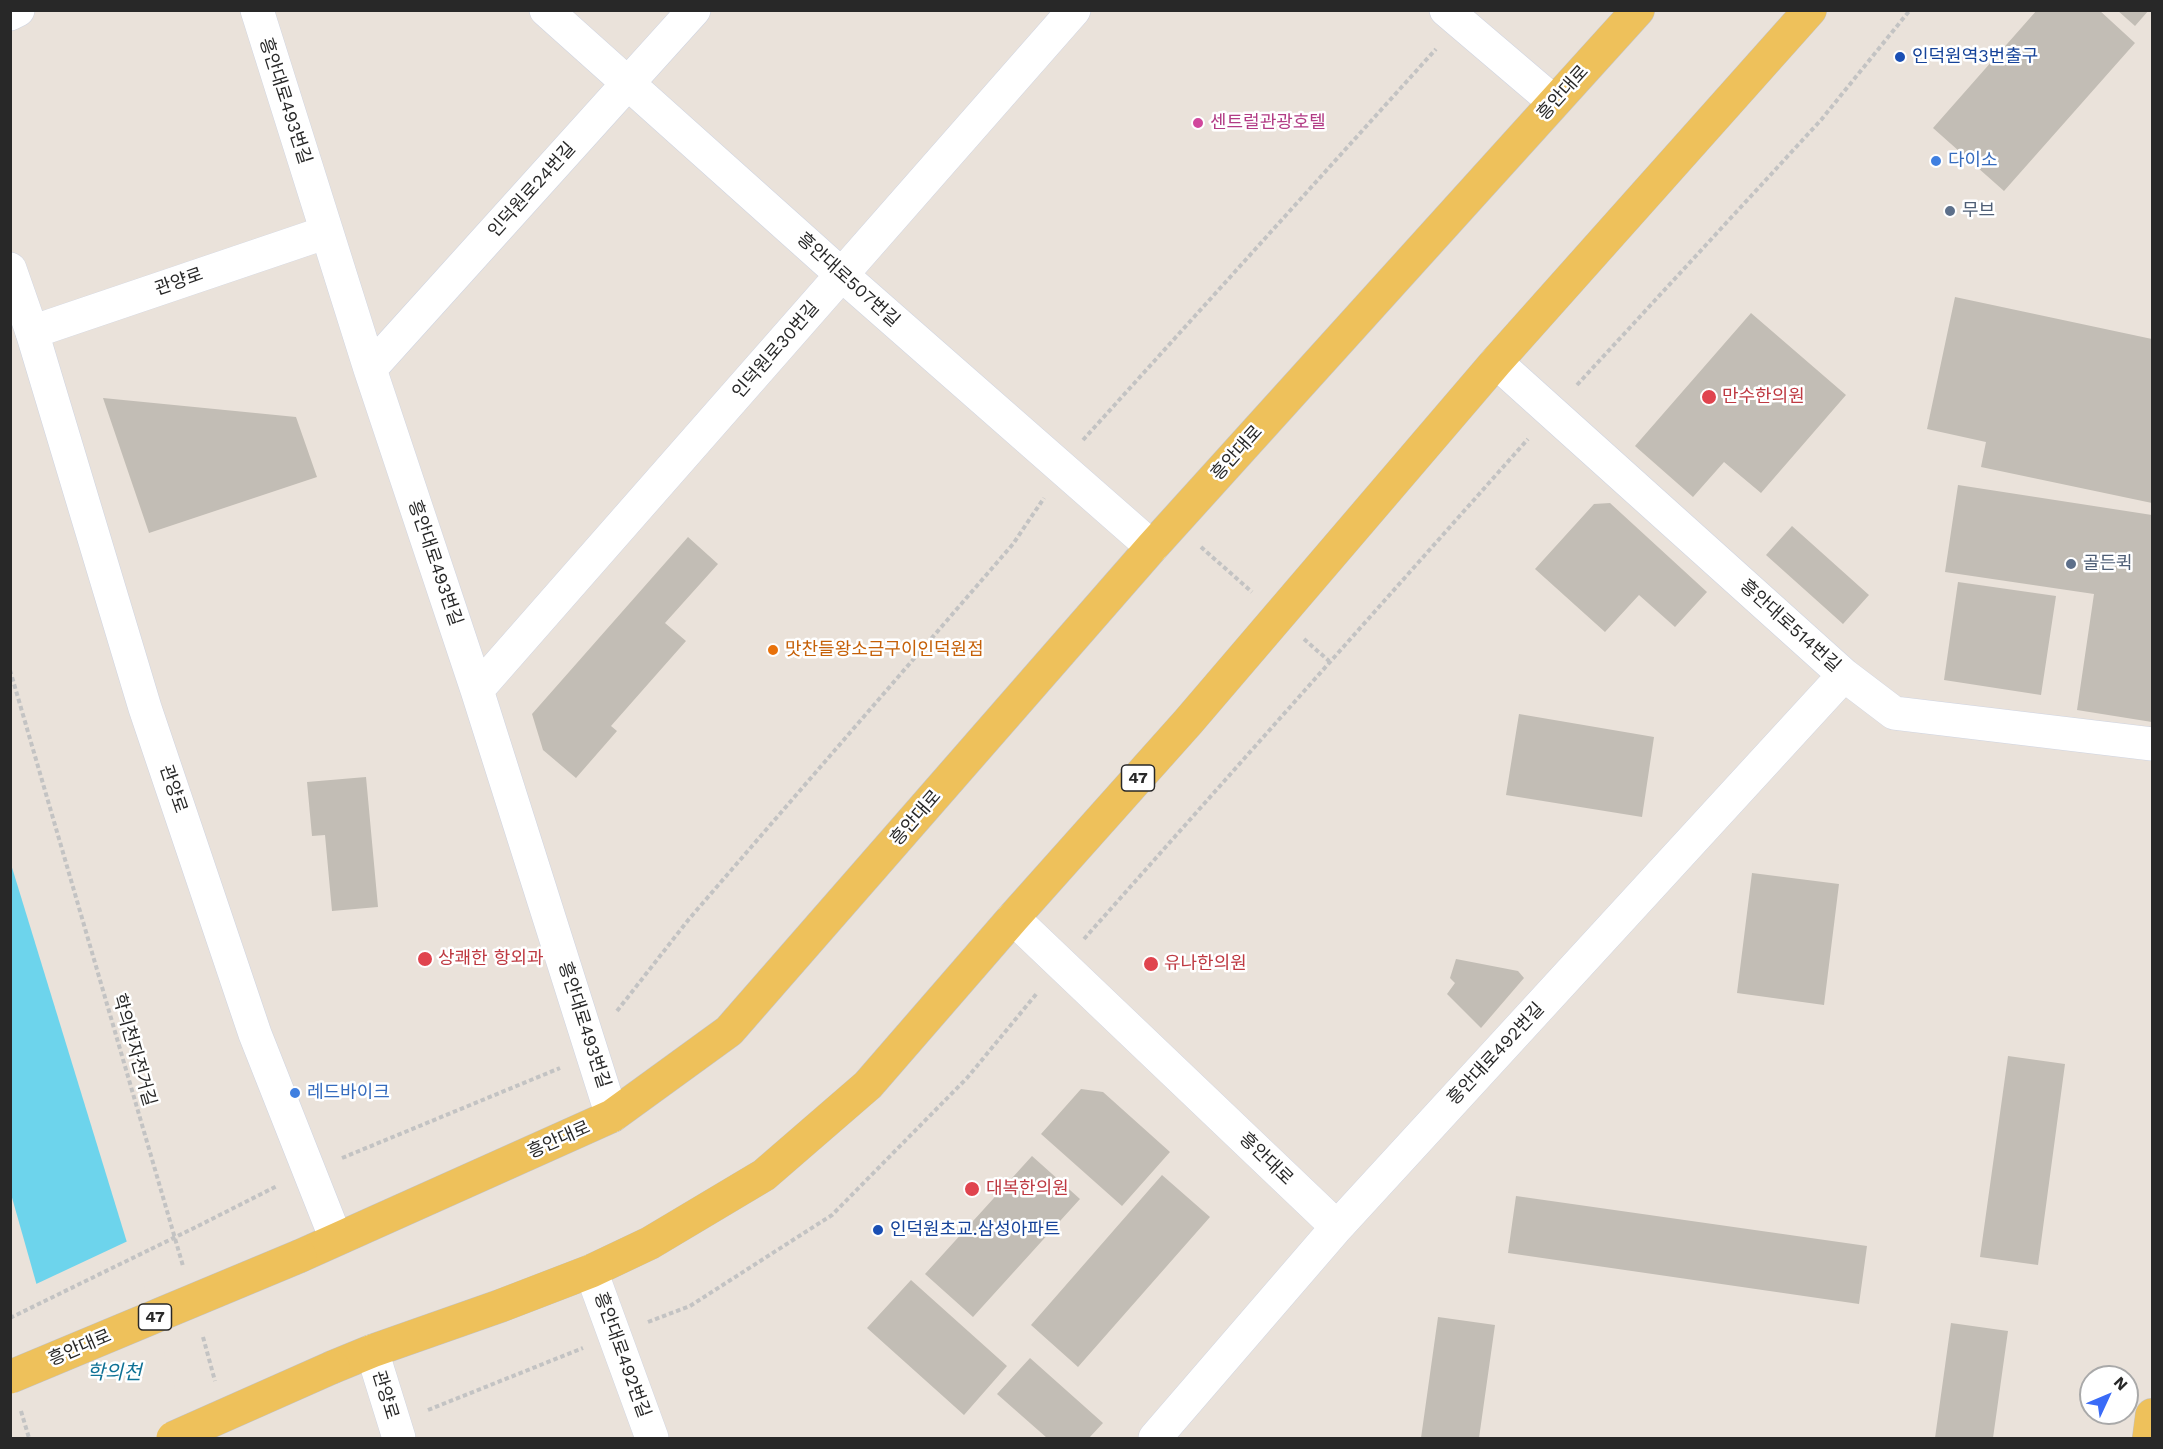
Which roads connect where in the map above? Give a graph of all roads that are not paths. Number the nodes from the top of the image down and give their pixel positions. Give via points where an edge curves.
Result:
1 (18, 10) edge
2 (257, 10) edge
3 (546, 10) edge
4 (694, 10) edge
5 (1074, 10) edge
6 (1638, 10) edge
7 (1809, 10) edge
8 (10, 14) edge
9 (1453, 16) edge
10 (629, 83) junction
11 (1554, 102) junction
12 (327, 232) junction
13 (10, 269) edge
14 (842, 275) junction
15 (32, 332) junction
16 (1496, 362) junction
17 (370, 369) junction
18 (1152, 547) junction
19 (1844, 675) junction
20 (477, 690) junction
21 (2152, 744) edge
22 (1013, 918) junction
23 (612, 1116) junction
24 (1337, 1227) junction
25 (336, 1239) junction
26 (591, 1271) junction
27 (372, 1350) junction
28 (10, 1377) edge
29 (2152, 1415) edge
30 (396, 1431) edge
31 (173, 1438) edge
32 (652, 1438) edge
33 (1155, 1438) edge
34 (2149, 1438) edge

1 - 8 street
2 - 12 street, 흥안대로493번길
3 - 10 street, 흥안대로507번길
4 - 10 street, 인덕원로24번길
5 - 14 street, 인덕원로30번길
6 - 11 main road, 흥안대로 / 47
7 - 16 main road, 47
9 - 11 street
10 - 14 street, 흥안대로507번길
10 - 17 street, 인덕원로24번길
11 - 18 main road, 흥안대로 / 47
12 - 15 street, 관양로
12 - 17 street, 흥안대로493번길
13 - 15 street, 관양로
14 - 18 street, 흥안대로507번길
14 - 20 street, 인덕원로30번길
15 - 25 street, 관양로 via 145,708 255,1034
16 - 19 street, 흥안대로514번길
16 - 22 main road, 47 via 1188,722
17 - 20 street, 흥안대로493번길
18 - 23 main road, 흥안대로 / 47 via 729,1031
19 - 21 street, 흥안대로514번길 via 1894,713
19 - 24 street, 흥안대로492번길
20 - 23 street, 흥안대로493번길
22 - 24 street, 흥안대로
22 - 26 main road, 47 via 868,1085 764,1175 650,1243
23 - 25 main road, 흥안대로 / 47
24 - 33 street, 흥안대로492번길
25 - 28 main road, 흥안대로 / 47, bridge
26 - 27 main road, 47
26 - 32 street, 흥안대로492번길
27 - 30 street, 관양로
27 - 31 main road, 47, bridge
29 - 34 main road

